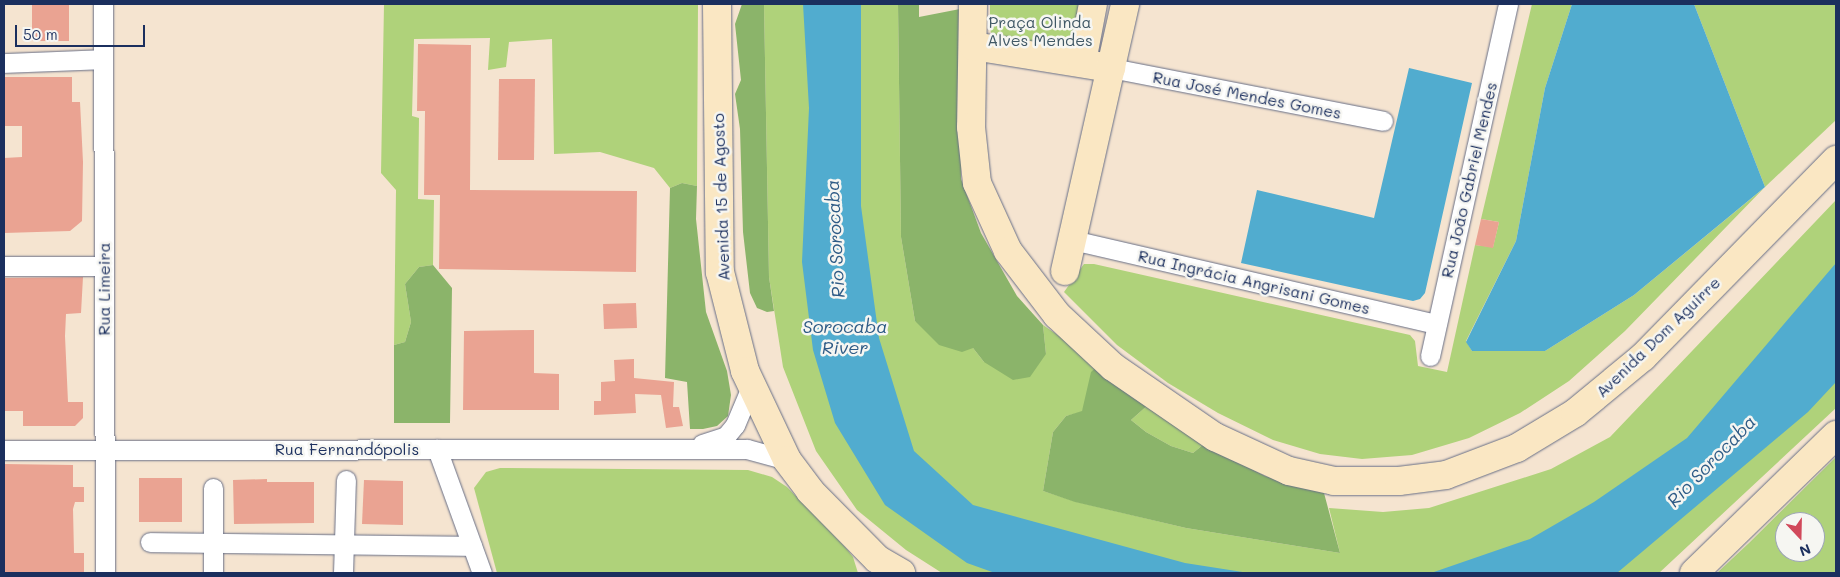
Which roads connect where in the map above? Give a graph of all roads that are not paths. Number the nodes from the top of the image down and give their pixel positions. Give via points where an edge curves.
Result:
1 (103, 4) edge
2 (716, 4) edge
3 (973, 4) edge
4 (1093, 4) edge
5 (1125, 4) edge
6 (1508, 4) edge
7 (973, 46) junction
8 (103, 59) junction
9 (4, 62) edge
10 (1082, 62) junction
11 (1111, 68) junction
12 (1383, 122) dead end
13 (1836, 160) edge
14 (1072, 240) junction
15 (4, 266) edge
16 (104, 266) junction
17 (1065, 271) dead end
18 (1436, 324) junction
19 (1430, 356) dead end
20 (752, 387) junction
21 (758, 417) junction
22 (1836, 435) edge
23 (726, 436) junction
24 (691, 448) junction
25 (436, 449) junction
26 (4, 450) edge
27 (105, 450) junction
28 (770, 450) junction
29 (346, 480) dead end
30 (213, 488) dead end
31 (150, 542) dead end
32 (213, 543) junction
33 (344, 545) junction
34 (472, 546) junction
35 (875, 566) edge
36 (106, 573) edge
37 (212, 573) edge
38 (343, 573) edge
39 (482, 573) edge
40 (901, 573) edge
41 (1694, 573) edge

1 - 8 street, Rua Limeira
2 - 20 main road, Avenida 15 de Agosto via 720,272 735,336
3 - 7 main road, Avenida Dom Aguirre
4 - 10 main road
5 - 11 main road
6 - 18 street, Rua João Gabriel Mendes
7 - 10 main road
7 - 13 main road, Avenida Dom Aguirre via 971,128 978,183 1008,251 1057,315 1113,367 1215,437 1289,471 1334,481 1399,481 1446,475 1517,448 1575,413 1643,357
8 - 9 street
8 - 16 street, Rua Limeira
10 - 11 main road
11 - 12 street, Rua José Mendes Gomes
11 - 14 main road
14 - 17 main road
14 - 18 street, Rua Ingrácia Angrisani Gomes
15 - 16 street
16 - 27 street, Rua Limeira
18 - 19 street, Rua João Gabriel Mendes
20 - 21 main road, Avenida 15 de Agosto
20 - 23 street via 740,419
21 - 23 street
21 - 28 main road, Avenida 15 de Agosto
22 - 41 main road
23 - 24 street, Rua Fernandópolis
24 - 25 street, Rua Fernandópolis
24 - 28 street, Rua Fernandópolis
25 - 27 street, Rua Fernandópolis
25 - 34 street
26 - 27 street, Rua Fernandópolis
27 - 36 street, Rua Limeira
28 - 35 main road, Avenida 15 de Agosto
29 - 33 street
30 - 32 street
31 - 32 street
32 - 33 street
32 - 37 street
33 - 34 street
33 - 38 street
34 - 39 street
35 - 40 main road, Avenida 15 de Agosto

